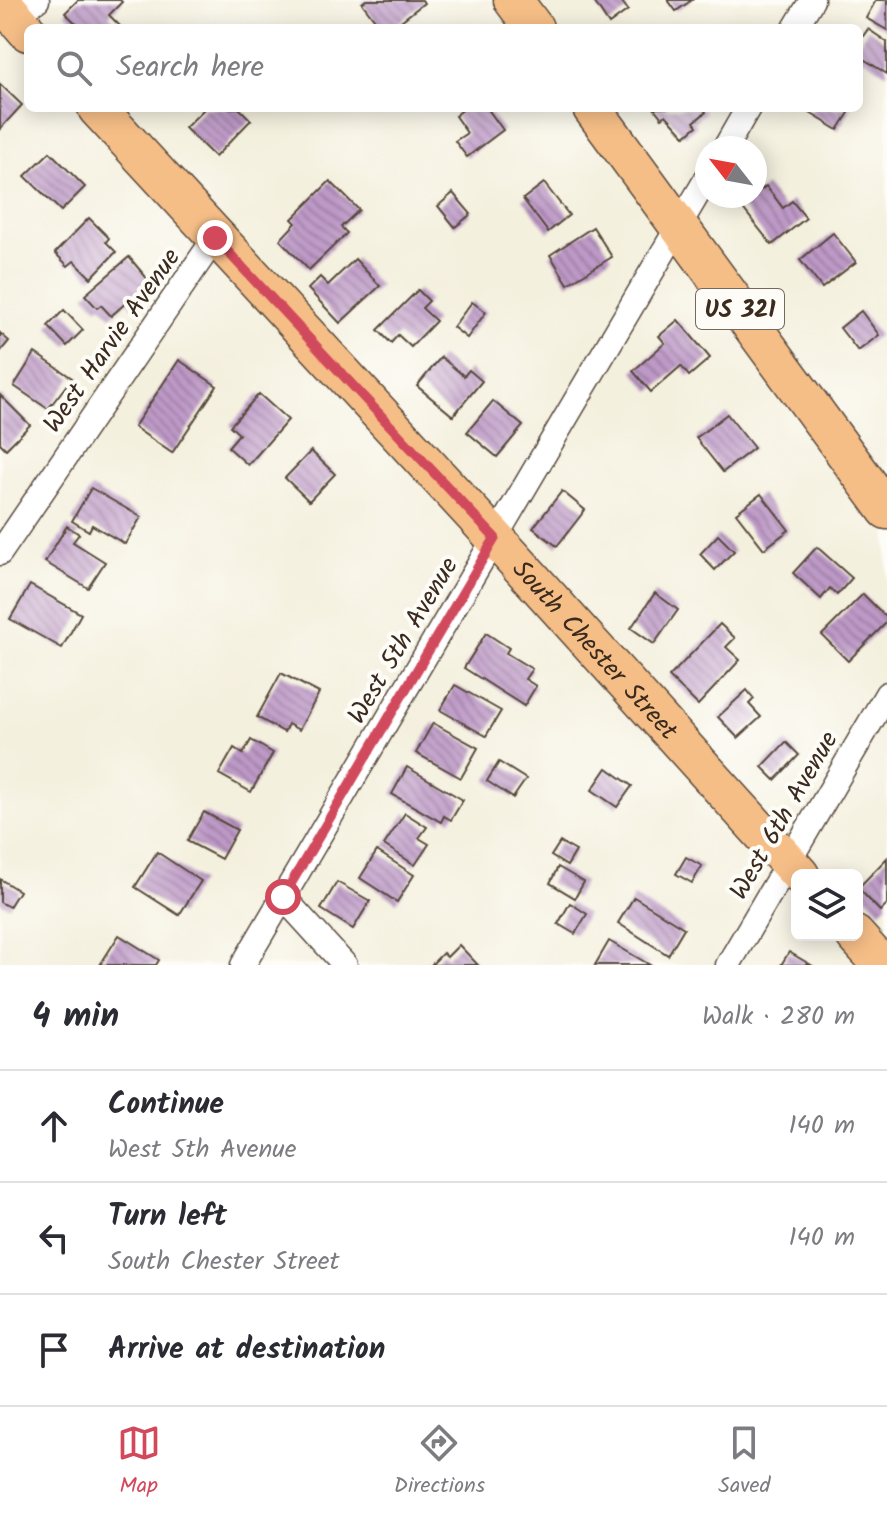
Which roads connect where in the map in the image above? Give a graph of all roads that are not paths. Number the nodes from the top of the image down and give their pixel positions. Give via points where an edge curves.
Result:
1 (513, 0) edge
2 (812, 0) edge
3 (531, 24) edge
4 (797, 24) edge
5 (101, 112) edge
6 (595, 112) edge
7 (746, 112) edge
8 (732, 136) edge
9 (695, 199) edge
10 (679, 226) junction
11 (215, 238) junction
12 (887, 510) edge
13 (495, 538) junction
14 (0, 553) edge
15 (887, 694) edge
16 (794, 868) edge
17 (283, 897) junction
18 (860, 941) edge
19 (243, 965) edge
20 (345, 965) edge
21 (728, 965) edge
22 (882, 965) edge

1 - 3 main road
2 - 4 street
5 - 11 main road, South Chester Street
6 - 10 main road, US 321
7 - 8 street
9 - 10 street, West 5th Avenue
10 - 12 main road, US 321
10 - 13 street, West 5th Avenue
11 - 13 main road, South Chester Street
11 - 14 street, West Harvie Avenue
13 - 16 main road, South Chester Street
13 - 17 street, West 5th Avenue
15 - 16 street, West 6th Avenue
16 - 21 street, West 6th Avenue
17 - 19 street, West 5th Avenue
17 - 20 street
18 - 22 main road

